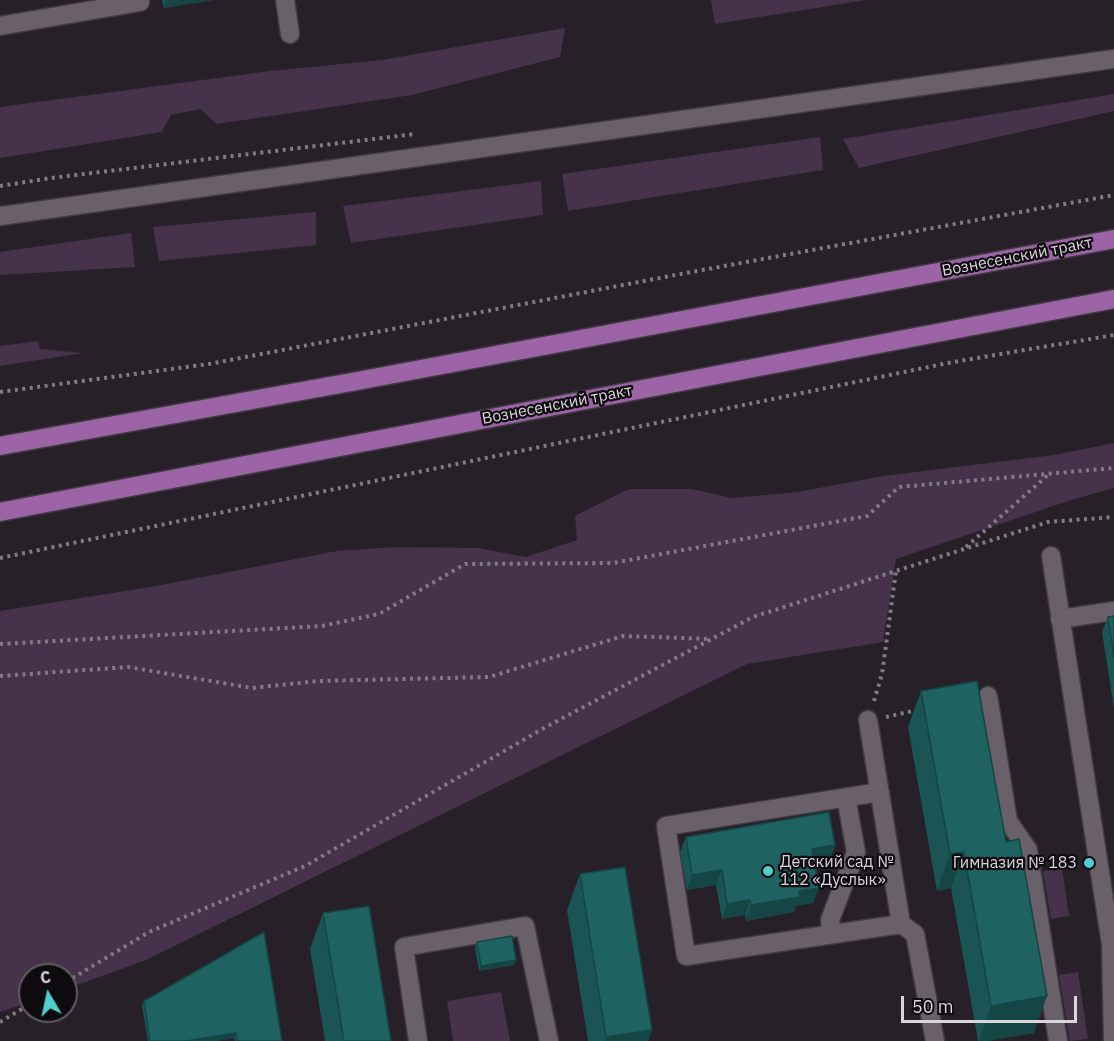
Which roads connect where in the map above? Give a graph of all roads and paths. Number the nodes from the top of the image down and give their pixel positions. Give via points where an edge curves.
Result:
1 (285, 0) edge
2 (140, 2) dead end
3 (0, 26) edge
4 (290, 34) dead end
5 (1114, 59) edge
6 (1114, 195) edge
7 (0, 216) edge
8 (1114, 239) edge
9 (1114, 299) edge
10 (1114, 335) edge
11 (0, 392) edge
12 (0, 446) edge
13 (1114, 468) edge
14 (1049, 474) junction
15 (0, 512) edge
16 (1114, 517) edge
17 (963, 549) junction
18 (1051, 556) dead end
19 (0, 558) edge
20 (896, 571) junction
21 (1114, 611) edge
22 (1060, 619) junction
23 (712, 639) junction
24 (0, 644) edge
25 (0, 676) edge
26 (988, 696) dead end
27 (924, 709) edge
28 (868, 720) junction
29 (880, 792) junction
30 (846, 797) junction
31 (901, 924) junction
32 (832, 934) junction
33 (1113, 944) edge
34 (78, 975) edge
35 (18, 1011) edge
36 (0, 1022) edge
37 (418, 1041) edge
38 (549, 1041) edge
39 (935, 1041) edge
40 (1058, 1041) edge
41 (1113, 1041) edge

1 - 4 street
2 - 3 street
5 - 7 street
6 - 11 path via 209,364
8 - 12 main road, Вознесенский тракт
9 - 15 main road, Вознесенский тракт
10 - 19 path via 948,363
13 - 14 path
14 - 17 path
14 - 24 path via 899,487 867,516 613,563 465,564 379,614 322,626
16 - 17 path via 1047,522
17 - 20 path
18 - 22 street
20 - 23 path via 753,617
20 - 28 path via 882,674
21 - 22 street
22 - 33 street
23 - 25 path via 623,636 489,677 318,681 252,688 128,667
23 - 34 path via 544,728 305,866 149,932
26 - 40 street via 1008,821 1028,850
27 - 28 path
28 - 29 street
29 - 30 street
29 - 31 street
30 - 32 street via 856,852 830,920
30 - 32 street via 666,826 686,956
31 - 32 street
31 - 39 street via 915,934
33 - 41 street
35 - 36 path
37 - 38 street via 404,947 525,927

